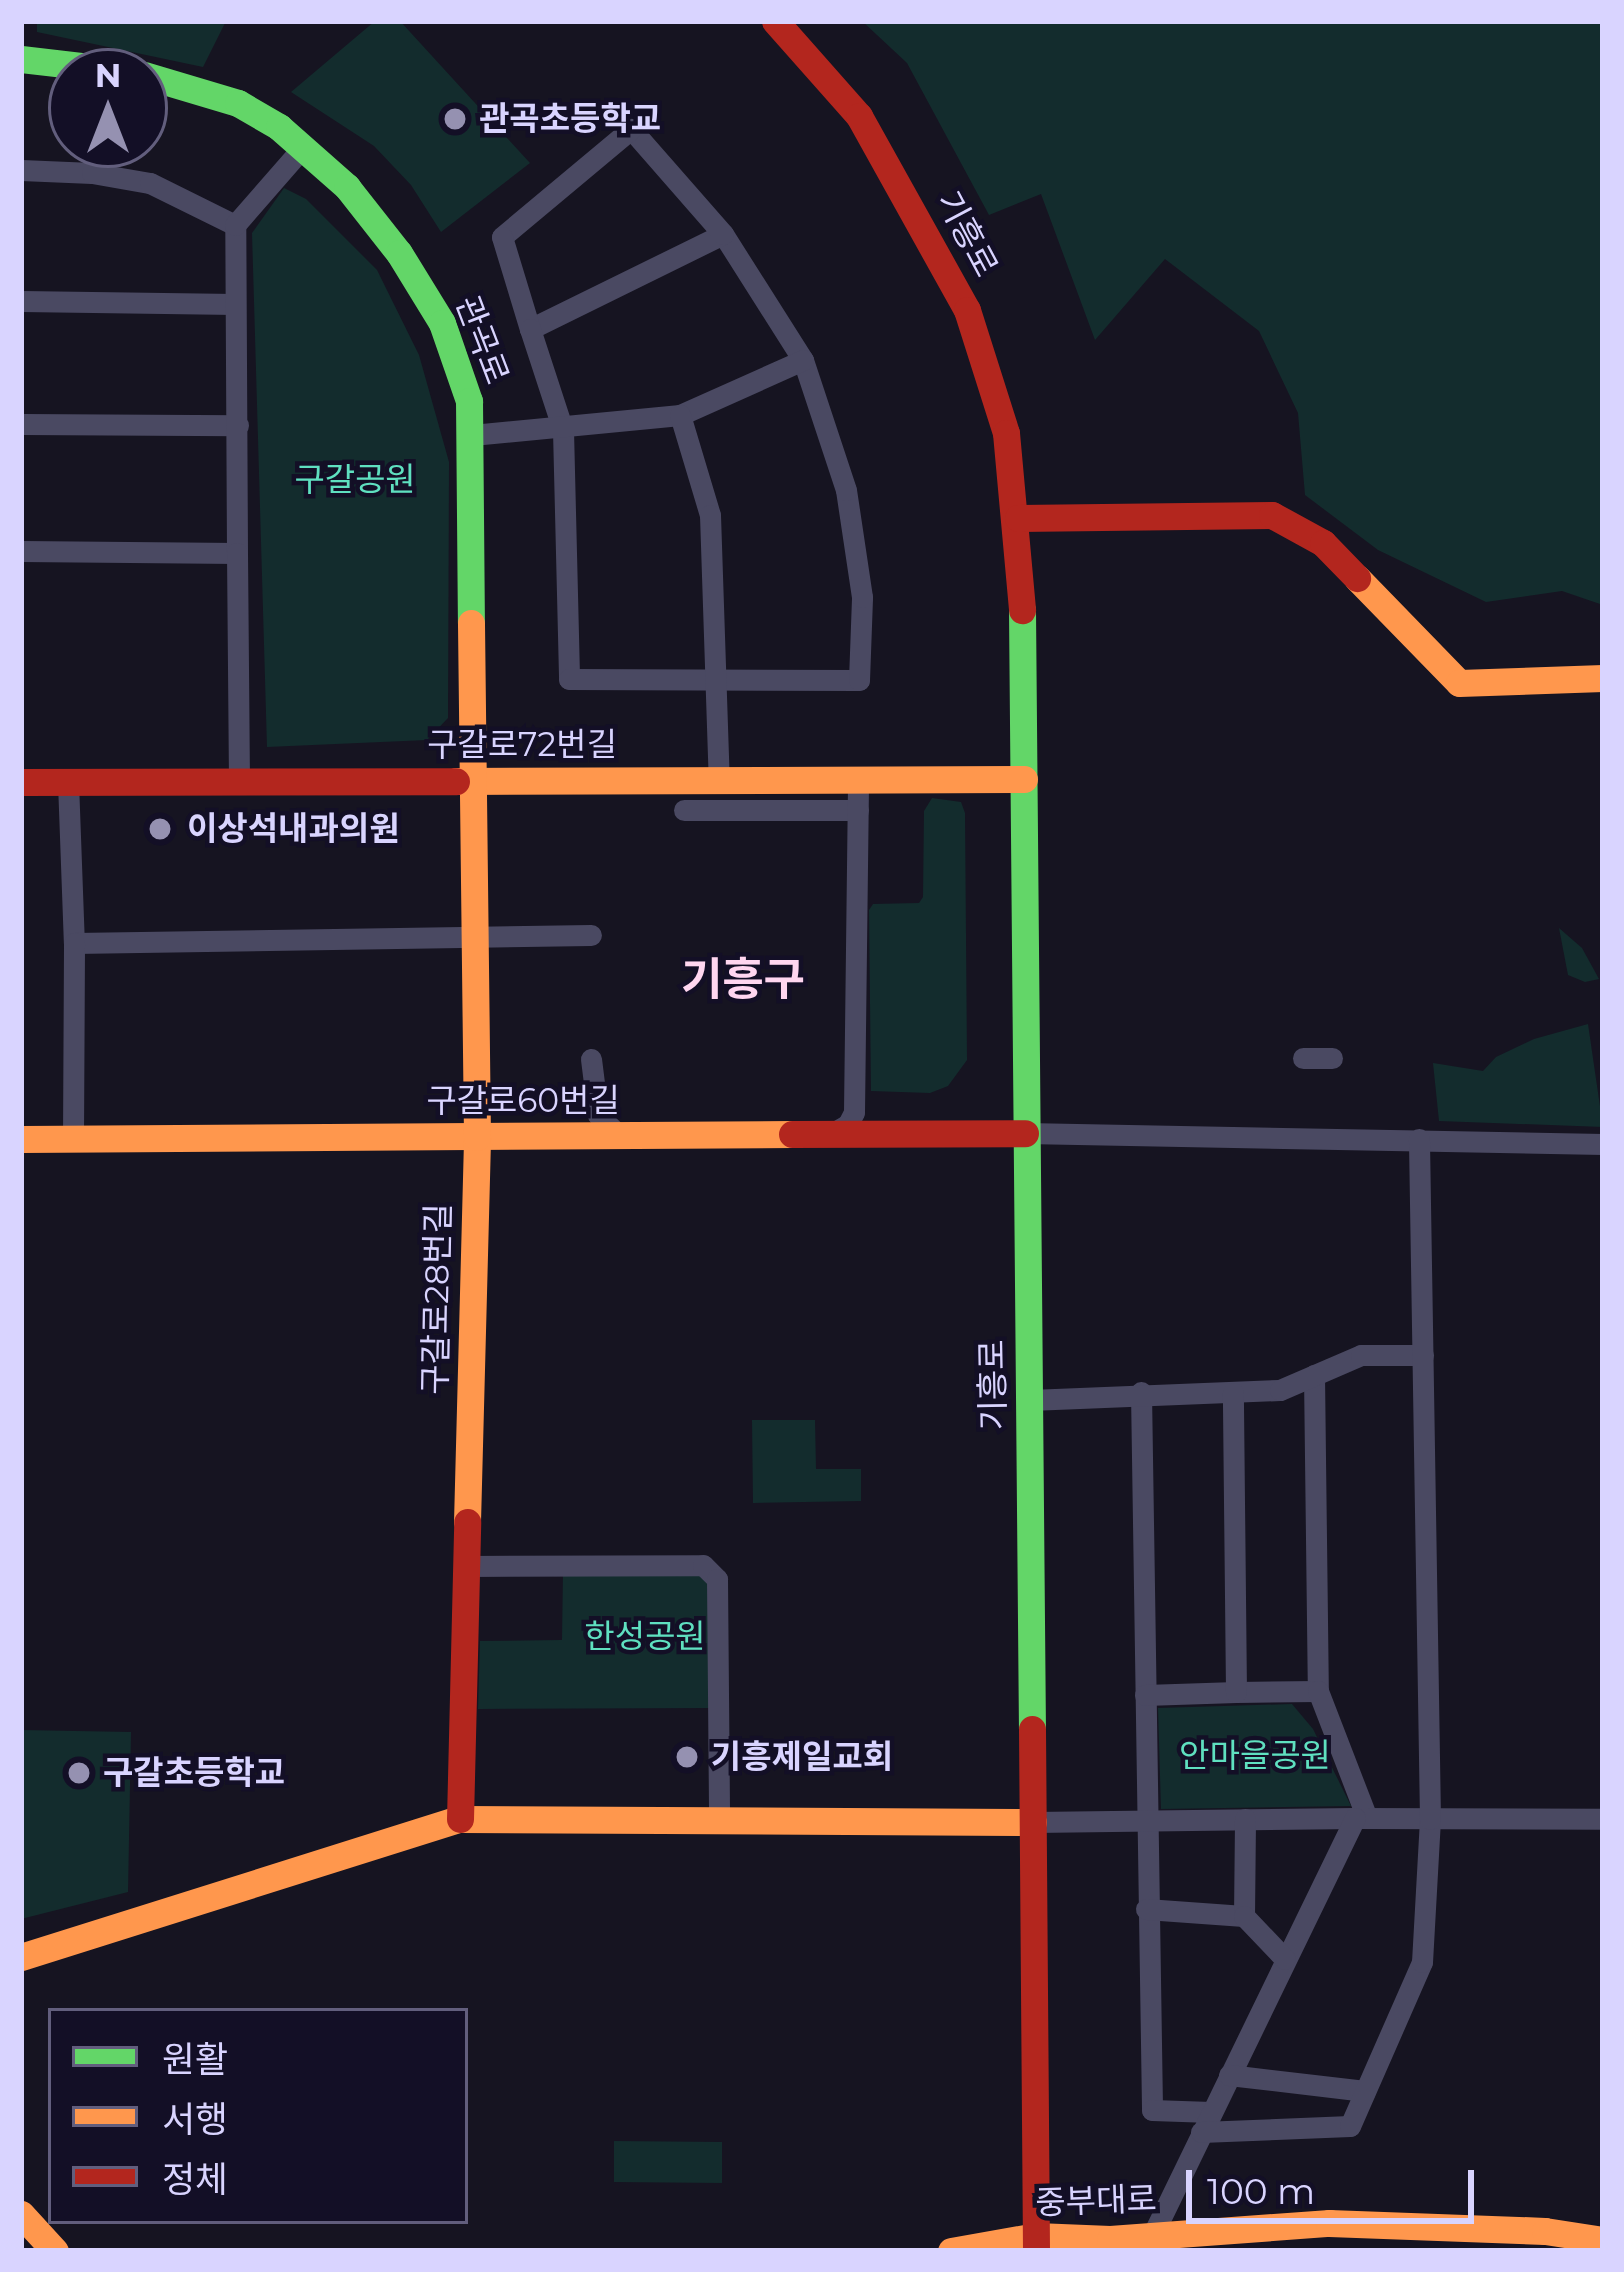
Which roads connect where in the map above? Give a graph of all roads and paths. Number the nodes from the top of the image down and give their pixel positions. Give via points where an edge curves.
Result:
1 (775, 21) edge
2 (168, 82) edge
3 (303, 147) junction
4 (21, 170) edge
5 (235, 225) junction
6 (723, 234) junction
7 (21, 301) edge
8 (235, 304) junction
9 (530, 329) junction
10 (803, 360) junction
11 (680, 415) junction
12 (21, 424) edge
13 (238, 425) junction
14 (563, 430) junction
15 (472, 435) junction
16 (1018, 518) junction
17 (21, 551) edge
18 (237, 553) junction
19 (1603, 678) edge
20 (716, 679) junction
21 (1024, 779) junction
22 (719, 780) junction
23 (858, 780) junction
24 (238, 781) junction
25 (473, 781) junction
26 (21, 782) edge
27 (68, 782) junction
28 (684, 810) dead end
29 (858, 810) junction
30 (591, 935) dead end
31 (475, 938) junction
32 (74, 943) junction
33 (1303, 1058) dead end
34 (1332, 1058) dead end
35 (591, 1059) dead end
36 (1025, 1133) junction
37 (826, 1136) junction
38 (477, 1137) junction
39 (622, 1137) junction
40 (21, 1138) edge
41 (73, 1138) junction
42 (1419, 1139) junction
43 (1603, 1144) edge
44 (1423, 1355) junction
45 (1314, 1375) junction
46 (1141, 1393) junction
47 (1232, 1393) junction
48 (1030, 1400) junction
49 (466, 1567) junction
50 (1318, 1691) junction
51 (1236, 1692) junction
52 (1145, 1695) junction
53 (1361, 1818) junction
54 (460, 1819) junction
55 (1246, 1819) junction
56 (1145, 1820) junction
57 (1430, 1820) junction
58 (1603, 1820) edge
59 (719, 1822) junction
60 (1033, 1822) junction
61 (1146, 1909) junction
62 (1244, 1916) junction
63 (21, 1957) edge
64 (1286, 1959) junction
65 (1229, 2075) junction
66 (1365, 2091) junction
67 (1206, 2122) junction
68 (21, 2214) edge
69 (1152, 2236) junction
70 (1603, 2240) edge
71 (1036, 2243) edge
72 (55, 2251) edge
73 (951, 2251) edge

1 - 16 street, 기흥로 via 860,116 967,310 1006,433
2 - 3 street, 관곡로 via 238,103
3 - 5 street
3 - 15 street, 관곡로 via 347,187 421,286 459,361
4 - 5 street via 150,183
5 - 8 street
6 - 9 street
6 - 9 street via 631,129 502,237
6 - 10 street
7 - 8 street
8 - 13 street
9 - 14 street
10 - 11 street
10 - 20 street via 846,490 862,597 860,680
11 - 14 street
11 - 20 street via 710,515
12 - 13 street
13 - 18 street
14 - 15 street
14 - 20 street via 569,679
15 - 25 street, 관곡로
16 - 19 street via 1272,514 1323,543 1459,683
16 - 21 street, 기흥로
17 - 18 street
18 - 24 street
20 - 22 street
21 - 23 street, 구갈로72번길
21 - 36 street, 기흥로
22 - 23 street, 구갈로72번길
22 - 25 street, 구갈로72번길
23 - 29 street
24 - 25 street, 구갈로72번길
24 - 27 street, 구갈로72번길
25 - 31 street, 구갈로28번길
26 - 27 street, 구갈로72번길
27 - 32 street
28 - 29 street
29 - 37 street via 854,1112
30 - 31 street
31 - 32 street
31 - 38 street, 구갈로28번길
32 - 41 street
33 - 34 street
35 - 39 street via 598,1115
36 - 37 street, 구갈로60번길
36 - 42 street
36 - 48 street, 기흥로
37 - 39 street, 구갈로60번길
38 - 39 street, 구갈로60번길
38 - 41 street, 구갈로60번길
38 - 49 street, 구갈로28번길
40 - 41 street, 구갈로60번길
42 - 43 street
42 - 44 street
44 - 45 street via 1360,1355
44 - 57 street
45 - 47 street via 1280,1390
45 - 50 street
46 - 47 street
46 - 48 street
46 - 52 street
47 - 51 street
48 - 60 street, 기흥로
49 - 54 street, 구갈로28번길
49 - 59 street via 703,1565 717,1579
50 - 51 street
50 - 53 street
51 - 52 street
52 - 56 street
53 - 55 street
53 - 57 street
53 - 64 street
54 - 59 street
54 - 63 street
55 - 56 street
55 - 62 street
56 - 60 street
56 - 61 street
57 - 58 street
57 - 66 street via 1422,1962
59 - 60 street
60 - 71 street, 기흥로
61 - 62 street
61 - 67 street via 1152,2110
62 - 64 street
64 - 65 street
65 - 66 street
65 - 67 street
66 - 67 street via 1350,2126
67 - 69 street
68 - 72 street
69 - 70 street, 중부대로 via 1329,2223
69 - 71 street, 중부대로
71 - 73 street, 중부대로

